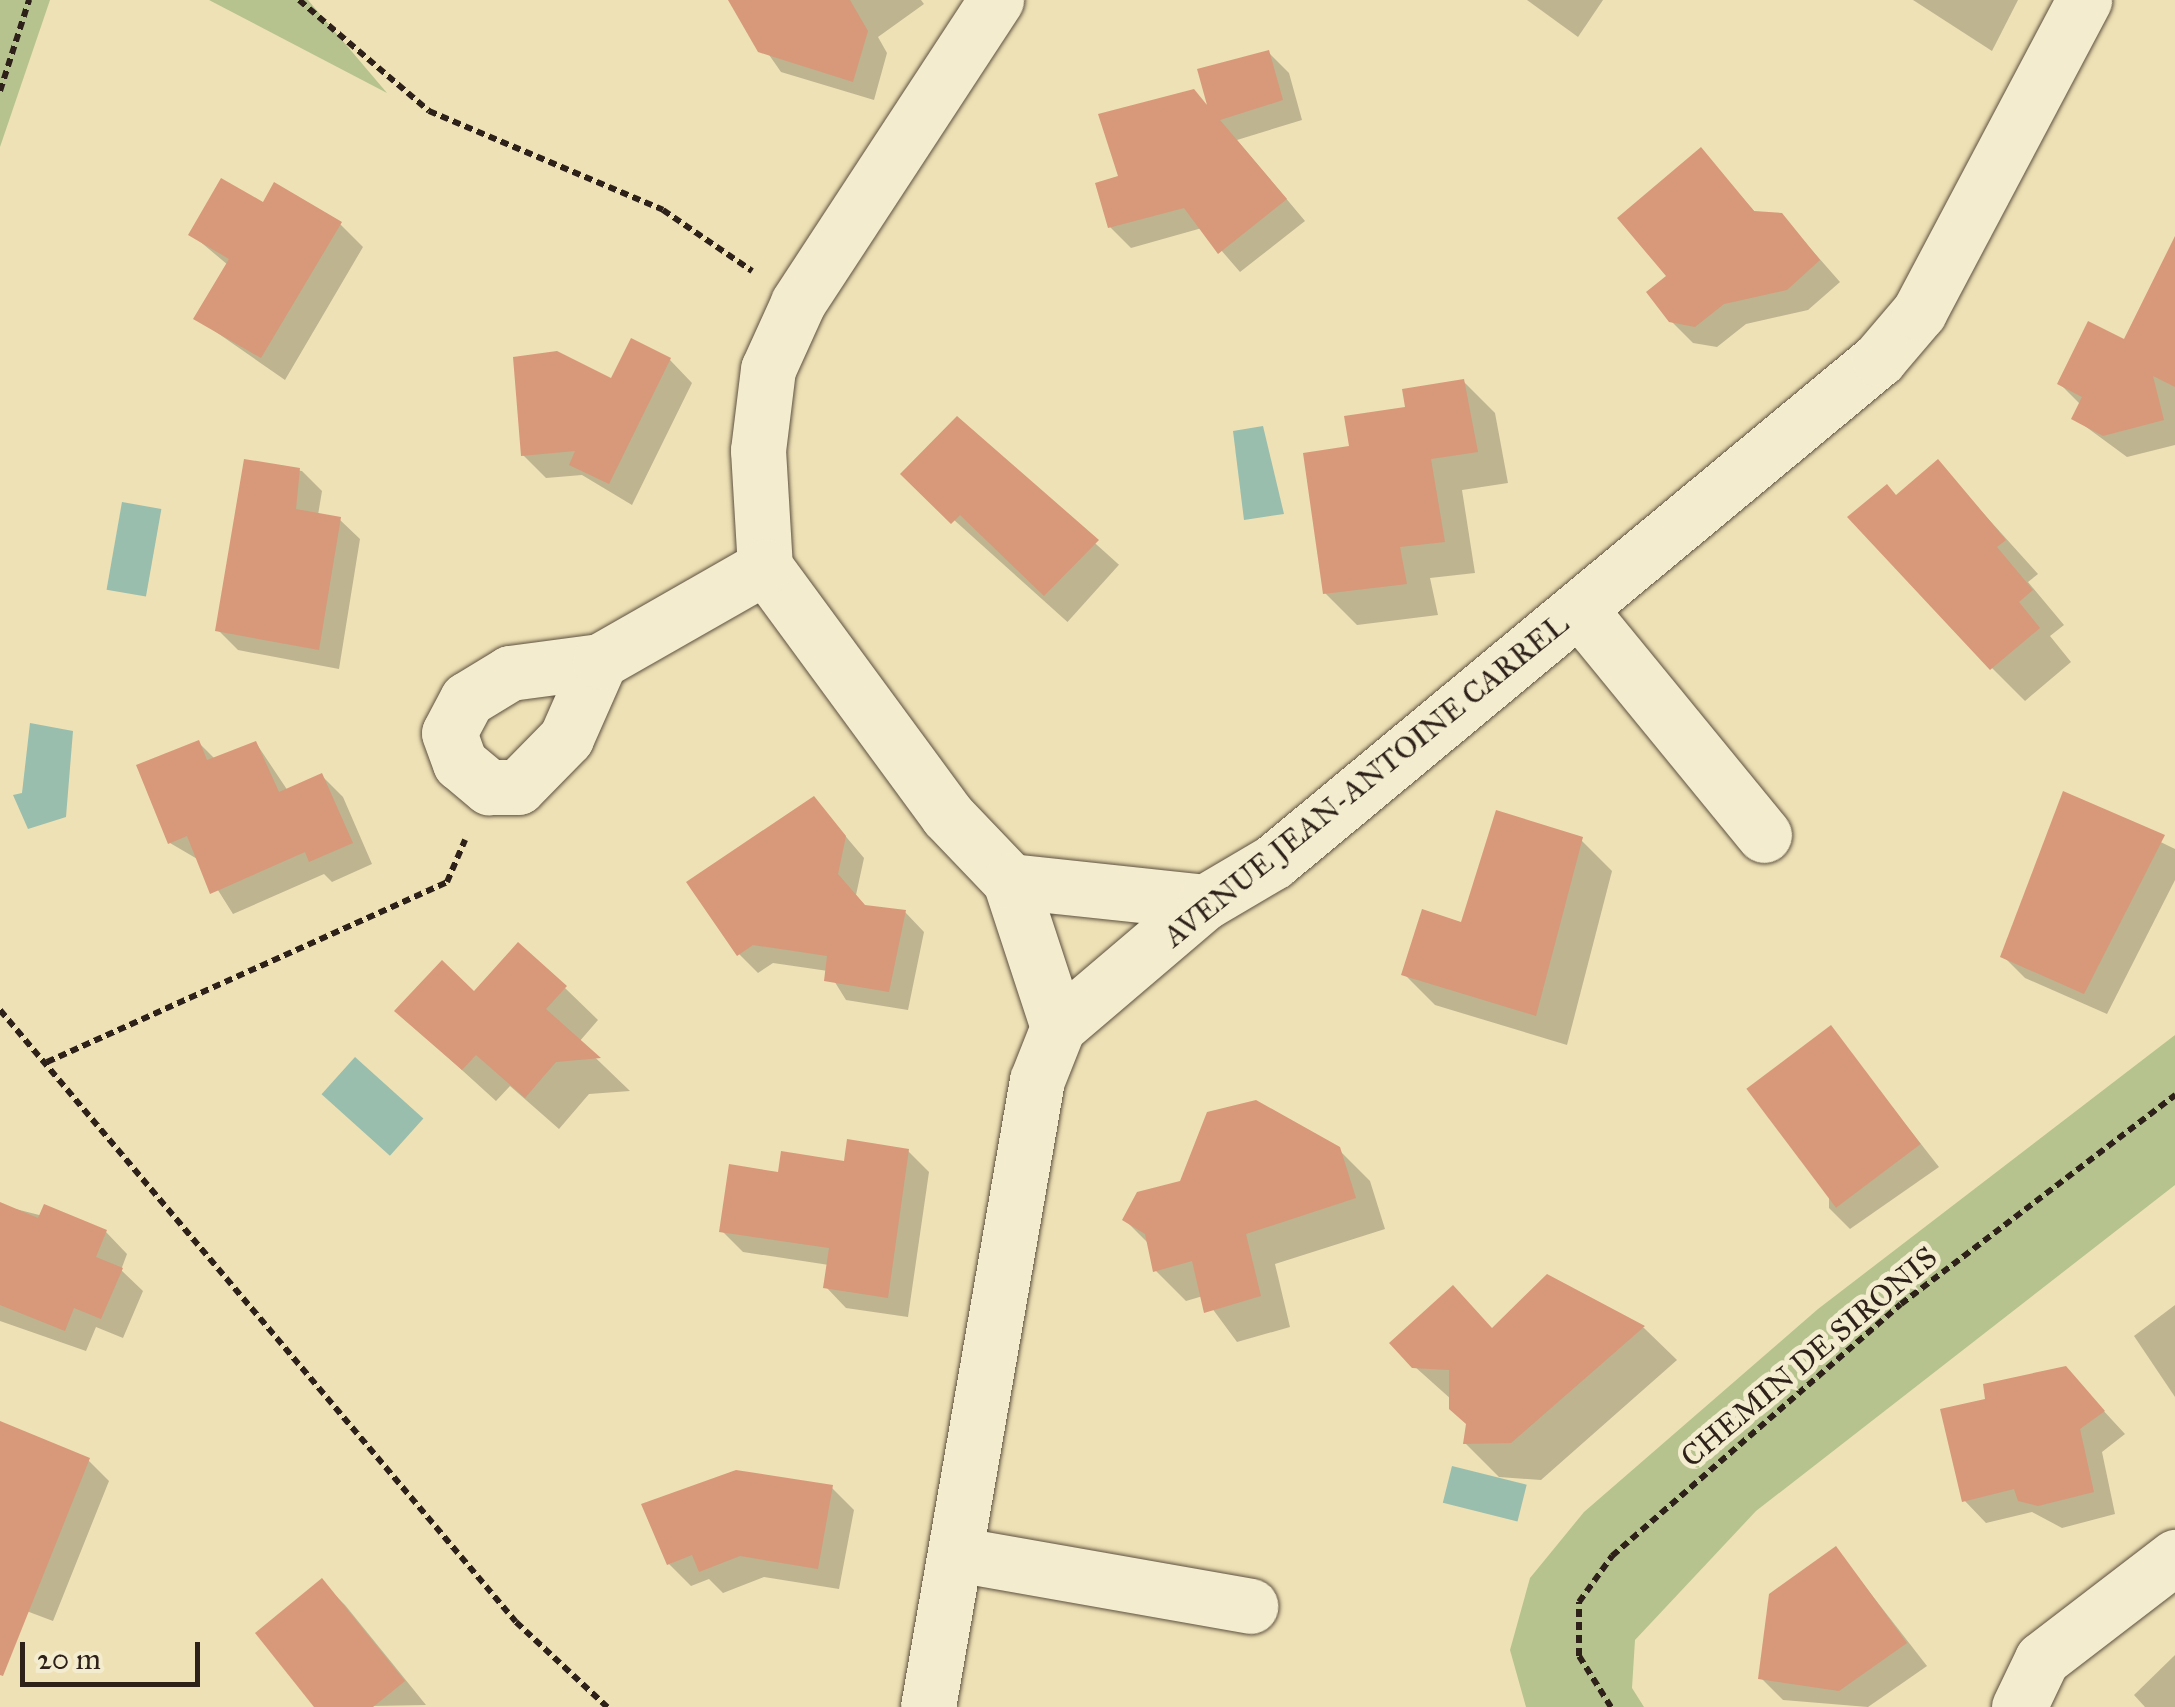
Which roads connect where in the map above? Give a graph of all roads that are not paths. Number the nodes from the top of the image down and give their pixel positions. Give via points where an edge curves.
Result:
1 (996, 0) edge
2 (2084, 0) edge
3 (765, 568) junction
4 (1580, 609) junction
5 (600, 662) dead end
6 (1764, 835) dead end
7 (1010, 880) junction
8 (1205, 902) junction
9 (1058, 1027) junction
10 (956, 1554) junction
11 (2175, 1556) edge
12 (1250, 1606) dead end
13 (928, 1707) edge
14 (2019, 1707) edge

1 - 3 street via 798,303 768,370 758,450
2 - 4 street, AVENUE JEAN-ANTOINE CARREL via 1919,312 1878,359
3 - 5 street
3 - 7 street via 948,815
4 - 6 street, AVENUE JEAN-ANTOINE CARREL
4 - 8 street, AVENUE JEAN-ANTOINE CARREL via 1273,862
7 - 8 street
7 - 9 street
8 - 9 street, AVENUE JEAN-ANTOINE CARREL
9 - 10 street, AVENUE JEAN-ANTOINE CARREL via 1037,1080
10 - 12 street
10 - 13 street, AVENUE JEAN-ANTOINE CARREL
11 - 14 street via 2042,1659

